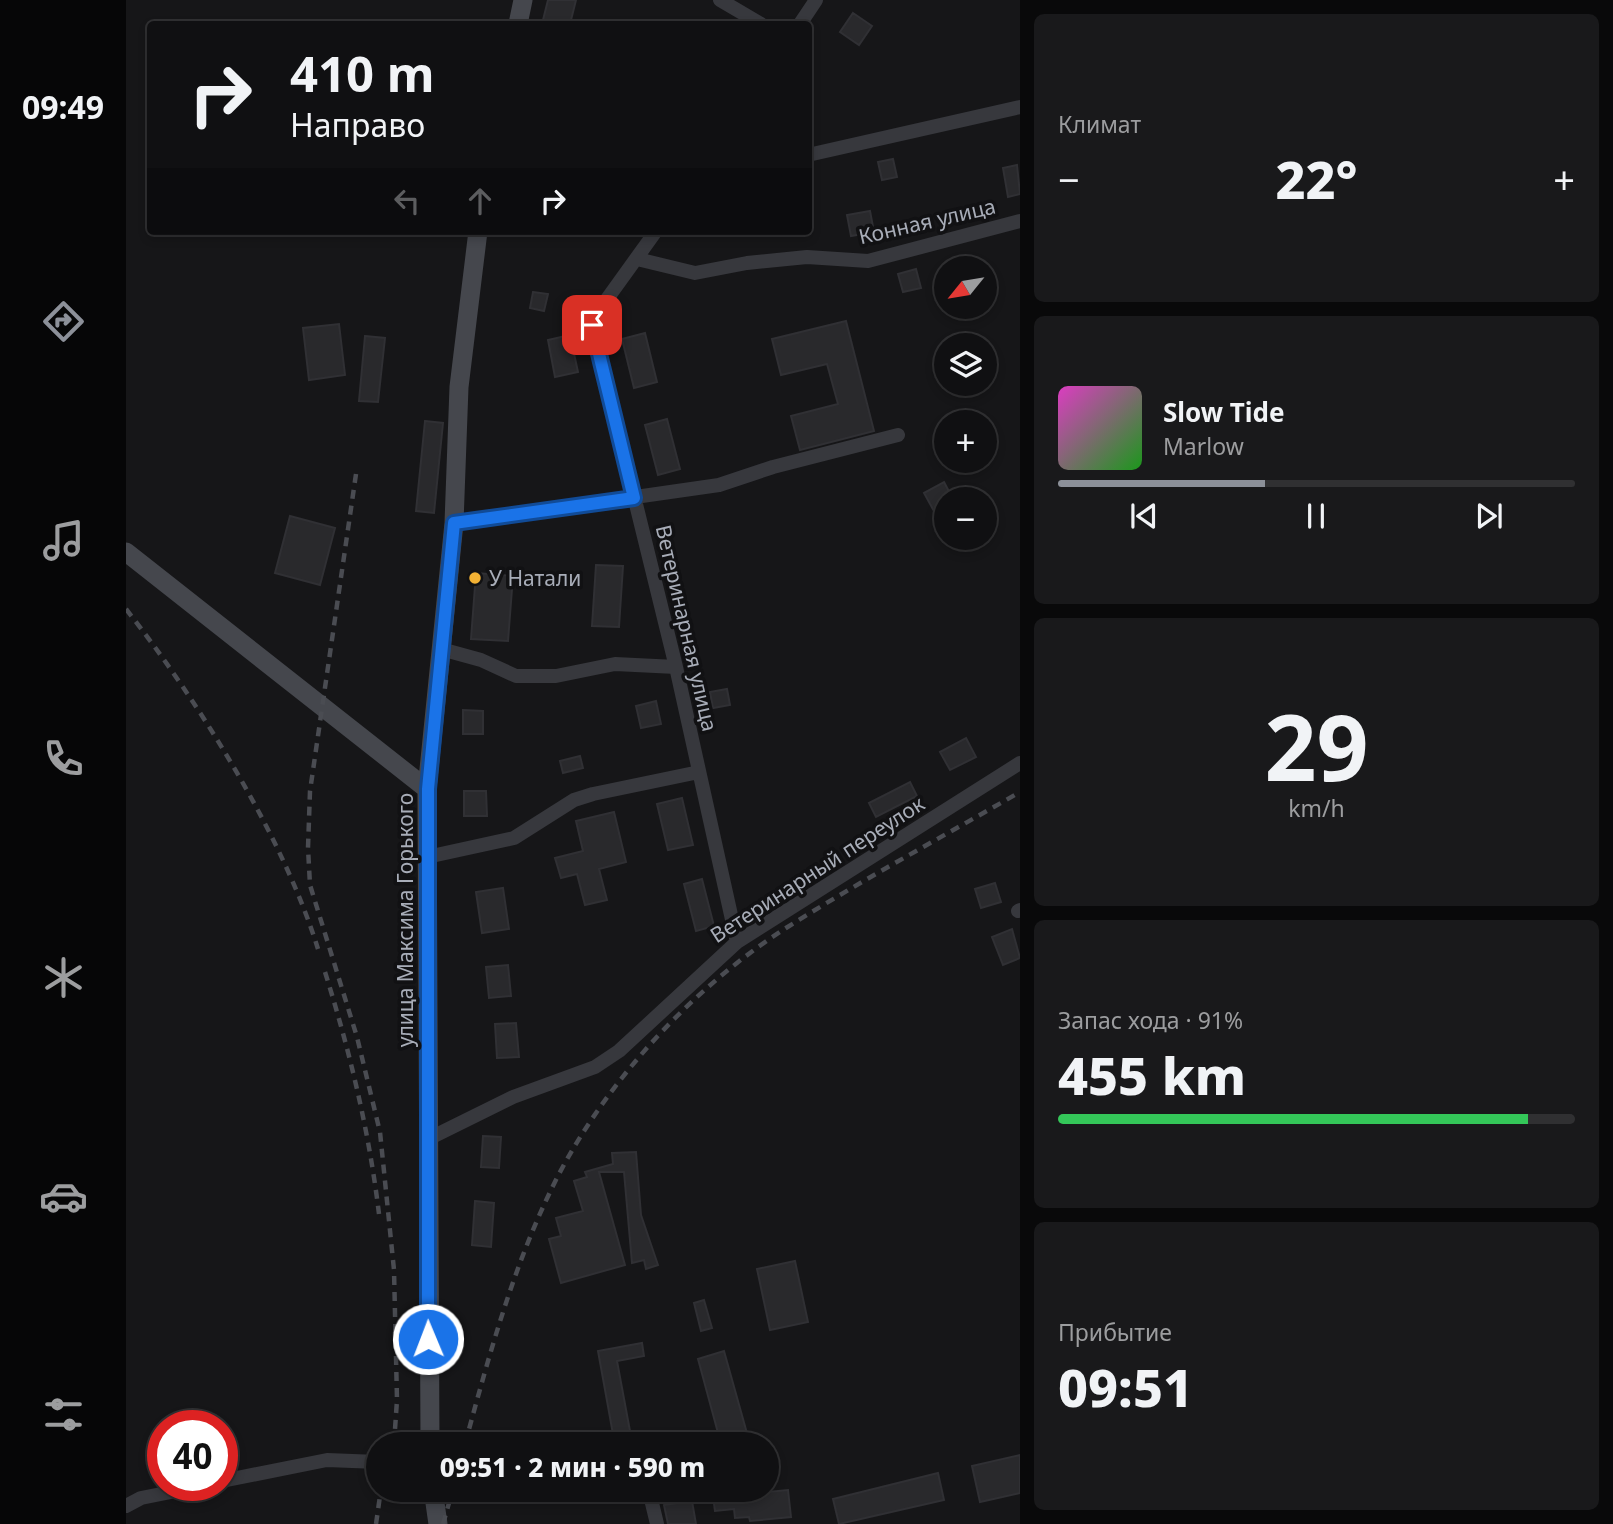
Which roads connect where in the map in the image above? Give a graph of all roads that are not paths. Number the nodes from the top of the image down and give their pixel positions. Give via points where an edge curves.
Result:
1 (523, 0) edge
2 (720, 0) edge
3 (816, 0) edge
4 (519, 21) edge
5 (756, 21) edge
6 (802, 21) edge
7 (1020, 107) edge
8 (812, 154) edge
9 (1020, 221) edge
10 (478, 235) edge
11 (653, 235) edge
12 (637, 259) junction
13 (898, 435) dead end
14 (634, 498) junction
15 (454, 523) junction
16 (126, 552) edge
17 (441, 649) junction
18 (676, 667) junction
19 (1020, 763) edge
20 (699, 772) junction
21 (428, 789) junction
22 (428, 856) junction
23 (737, 942) junction
24 (426, 1140) junction
25 (430, 1432) edge
26 (366, 1462) edge
27 (238, 1478) edge
28 (147, 1497) edge
29 (435, 1502) edge
30 (652, 1502) edge
31 (126, 1506) edge
32 (438, 1524) edge
33 (657, 1524) edge

1 - 4 street
2 - 5 street
3 - 6 street
7 - 8 street
9 - 12 street, Конная улица via 868,261 807,257 695,273
10 - 15 street, улица Максима Горького via 459,387
11 - 12 street
12 - 14 street, Ветеринарная улица via 592,325
13 - 14 street via 719,485
14 - 15 street
14 - 18 street, Ветеринарная улица
15 - 17 street, улица Максима Горького
16 - 21 street
17 - 18 street via 516,676 556,676 615,664
17 - 21 street, улица Максима Горького
18 - 20 street, Ветеринарная улица
19 - 23 street, Ветеринарный переулок
20 - 22 street via 573,800 514,838
20 - 23 street, Ветеринарная улица
21 - 22 street, улица Максима Горького
22 - 24 street, улица Максима Горького
23 - 24 street, Ветеринарный переулок via 619,1051 595,1067 513,1097
24 - 25 street, улица Максима Горького
26 - 27 street via 327,1460
28 - 31 street
29 - 32 street
30 - 33 street

